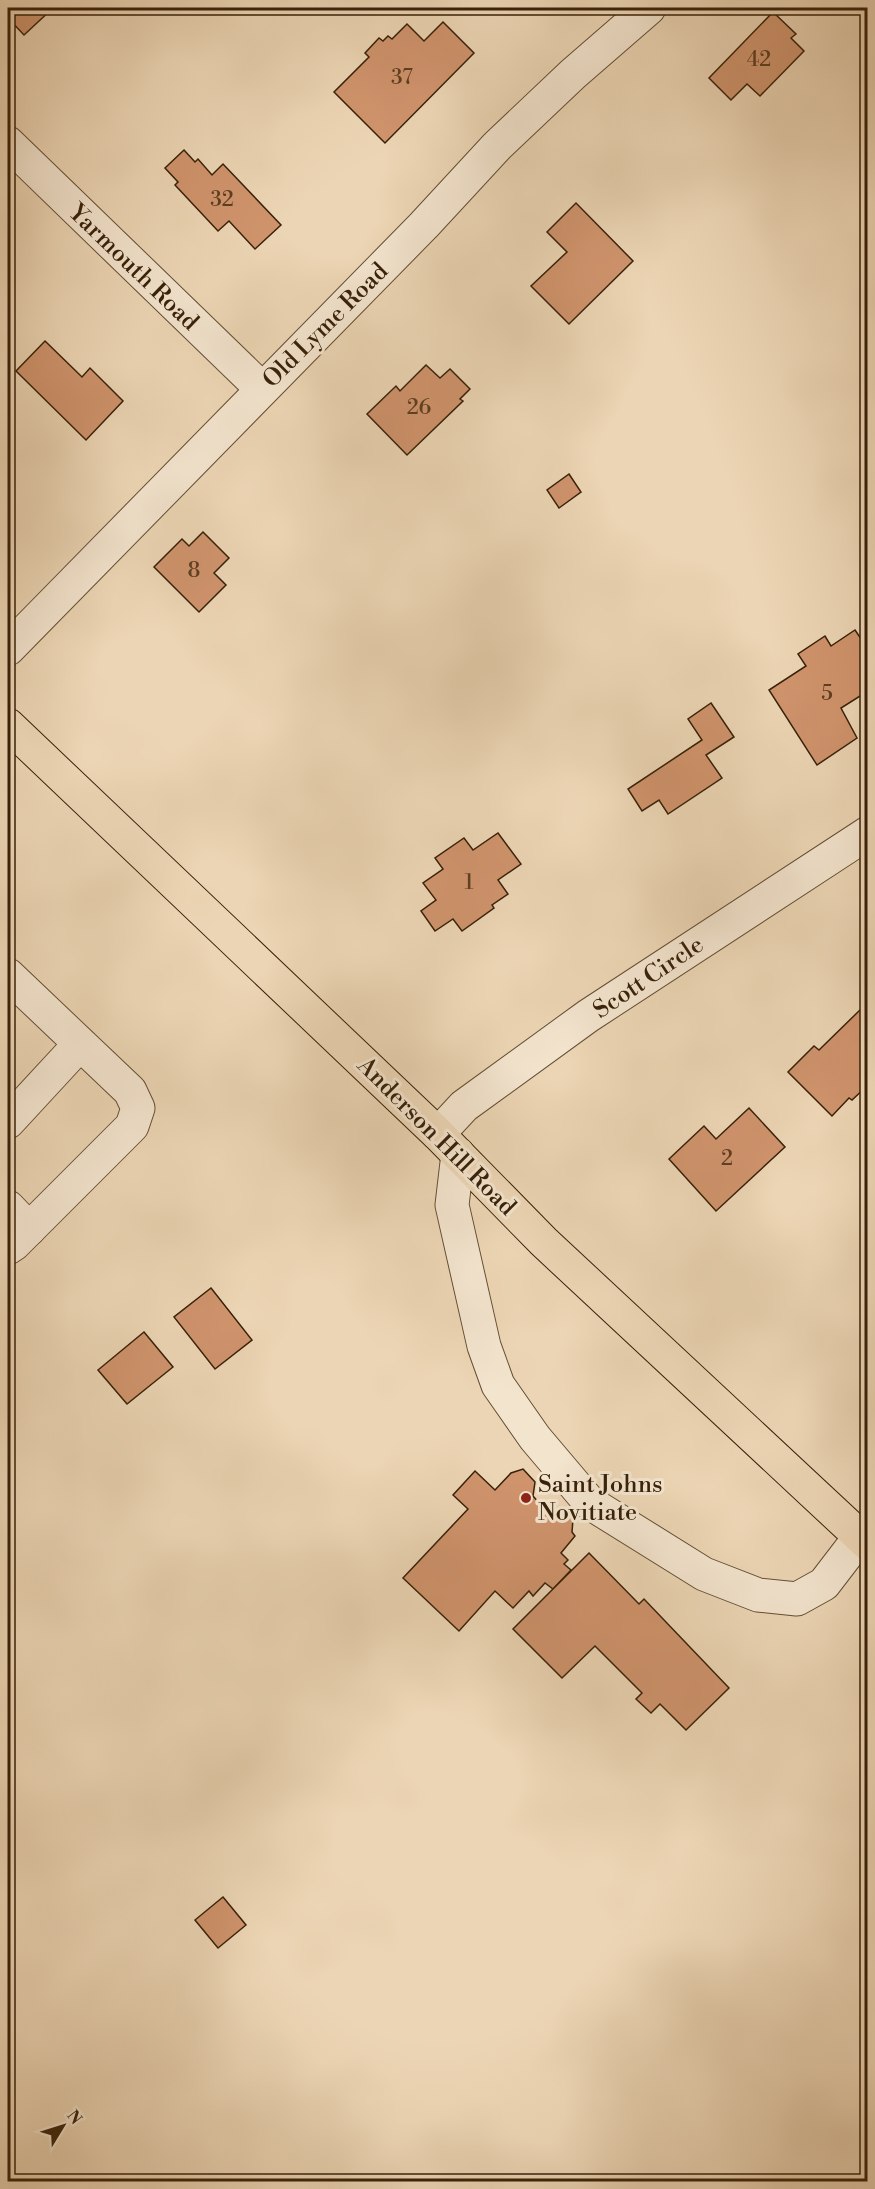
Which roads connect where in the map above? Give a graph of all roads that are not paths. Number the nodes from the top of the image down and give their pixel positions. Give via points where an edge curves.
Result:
1 (649, 8) edge
2 (8, 143) edge
3 (262, 389) junction
4 (8, 649) edge
5 (8, 725) edge
6 (867, 833) edge
7 (8, 975) edge
8 (80, 1044) junction
9 (8, 1122) edge
10 (448, 1144) junction
11 (15, 1228) edge
12 (863, 1541) edge

1 - 3 street, Old Lyme Road via 497,146
2 - 3 street, Yarmouth Road
3 - 4 street, Old Lyme Road
5 - 10 main road, Anderson Hill Road
6 - 10 street, Scott Circle via 588,1016 464,1106
7 - 8 street
8 - 9 street
8 - 11 street via 130,1091 138,1108 132,1126
10 - 12 main road, Anderson Hill Road via 544,1242
10 - 12 street via 452,1205 484,1346 498,1385 535,1438 590,1503 704,1574 758,1595 797,1599 824,1584

